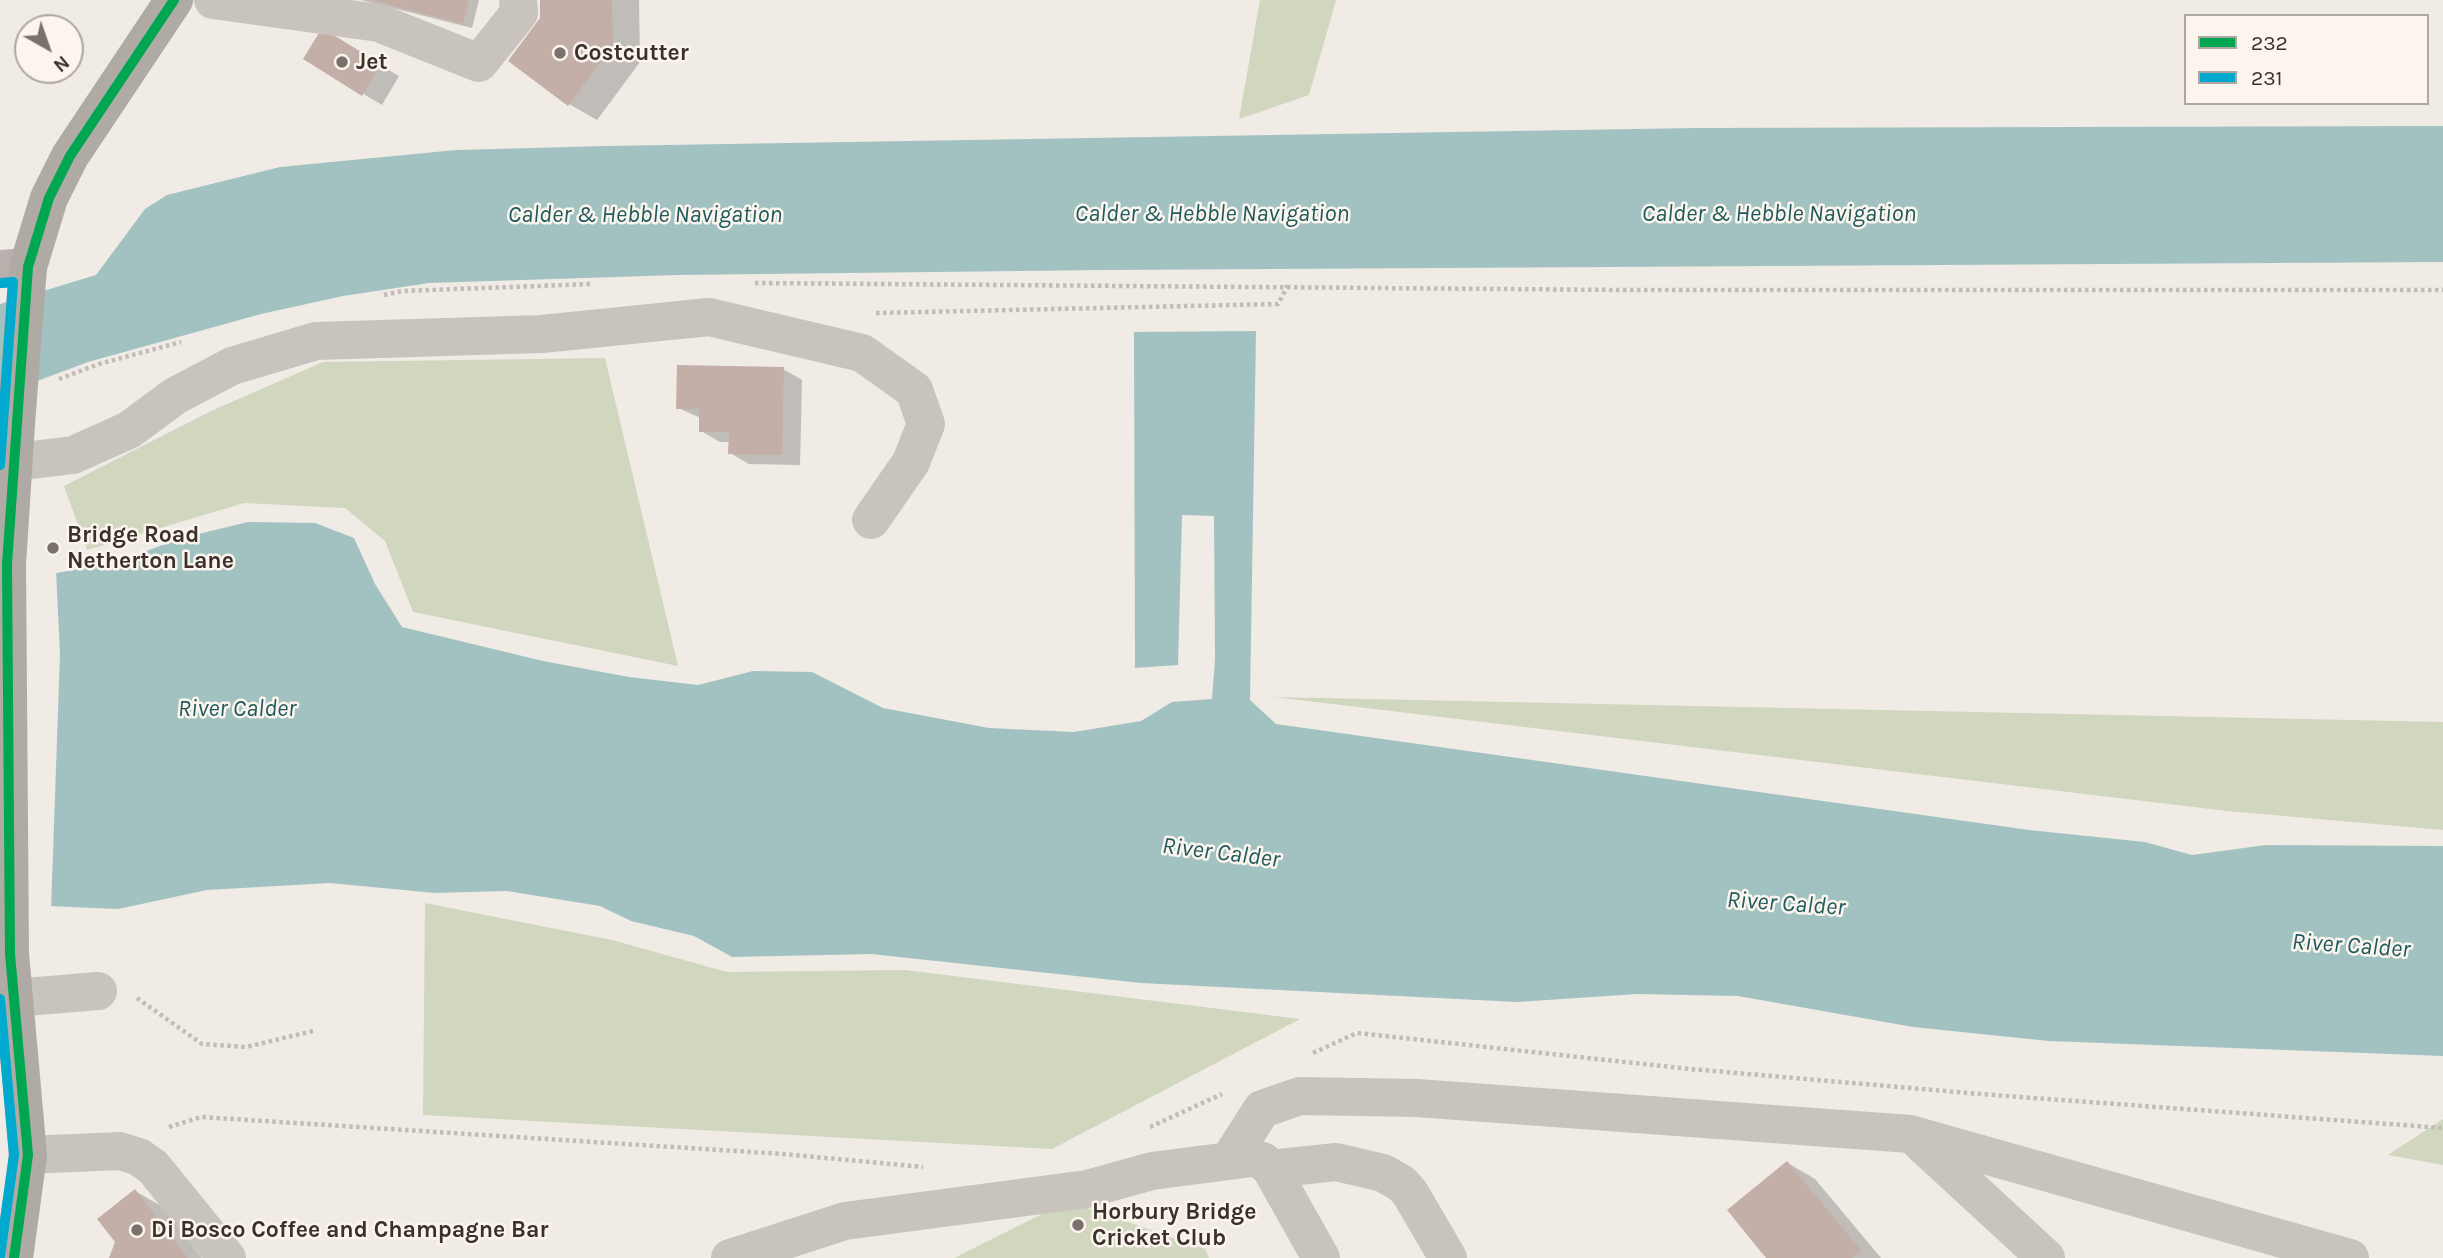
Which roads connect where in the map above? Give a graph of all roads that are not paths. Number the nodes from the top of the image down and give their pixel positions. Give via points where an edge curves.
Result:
1 (213, 0) edge
2 (518, 0) edge
3 (164, 4) edge
4 (14, 268) edge
5 (7, 463) edge
6 (871, 520) dead end
7 (9, 980) edge
8 (98, 991) road end
9 (1910, 1134) junction
10 (28, 1155) junction
11 (1230, 1159) junction
12 (1271, 1169) junction
13 (14, 1258) edge
14 (227, 1258) edge
15 (730, 1258) edge
16 (1321, 1258) edge
17 (1448, 1258) edge
18 (2046, 1258) edge
19 (2350, 1258) edge

1 - 2 street via 379,23 479,63 519,13
3 - 4 highway via 70,156
4 - 5 highway, bridge via 16,424
5 - 6 street via 73,455 129,430 175,396 232,366 316,341 542,334 709,317 862,352 914,390 926,424 911,462
5 - 7 highway
7 - 8 street
7 - 10 highway
9 - 11 street via 1417,1098 1300,1096 1262,1109
9 - 18 street
9 - 19 street
10 - 13 highway
10 - 14 street via 120,1151 139,1157 153,1167
11 - 12 street via 1252,1158
11 - 15 street via 1152,1171 1087,1189 845,1221
12 - 16 street
12 - 17 street via 1336,1162 1383,1173 1410,1193

